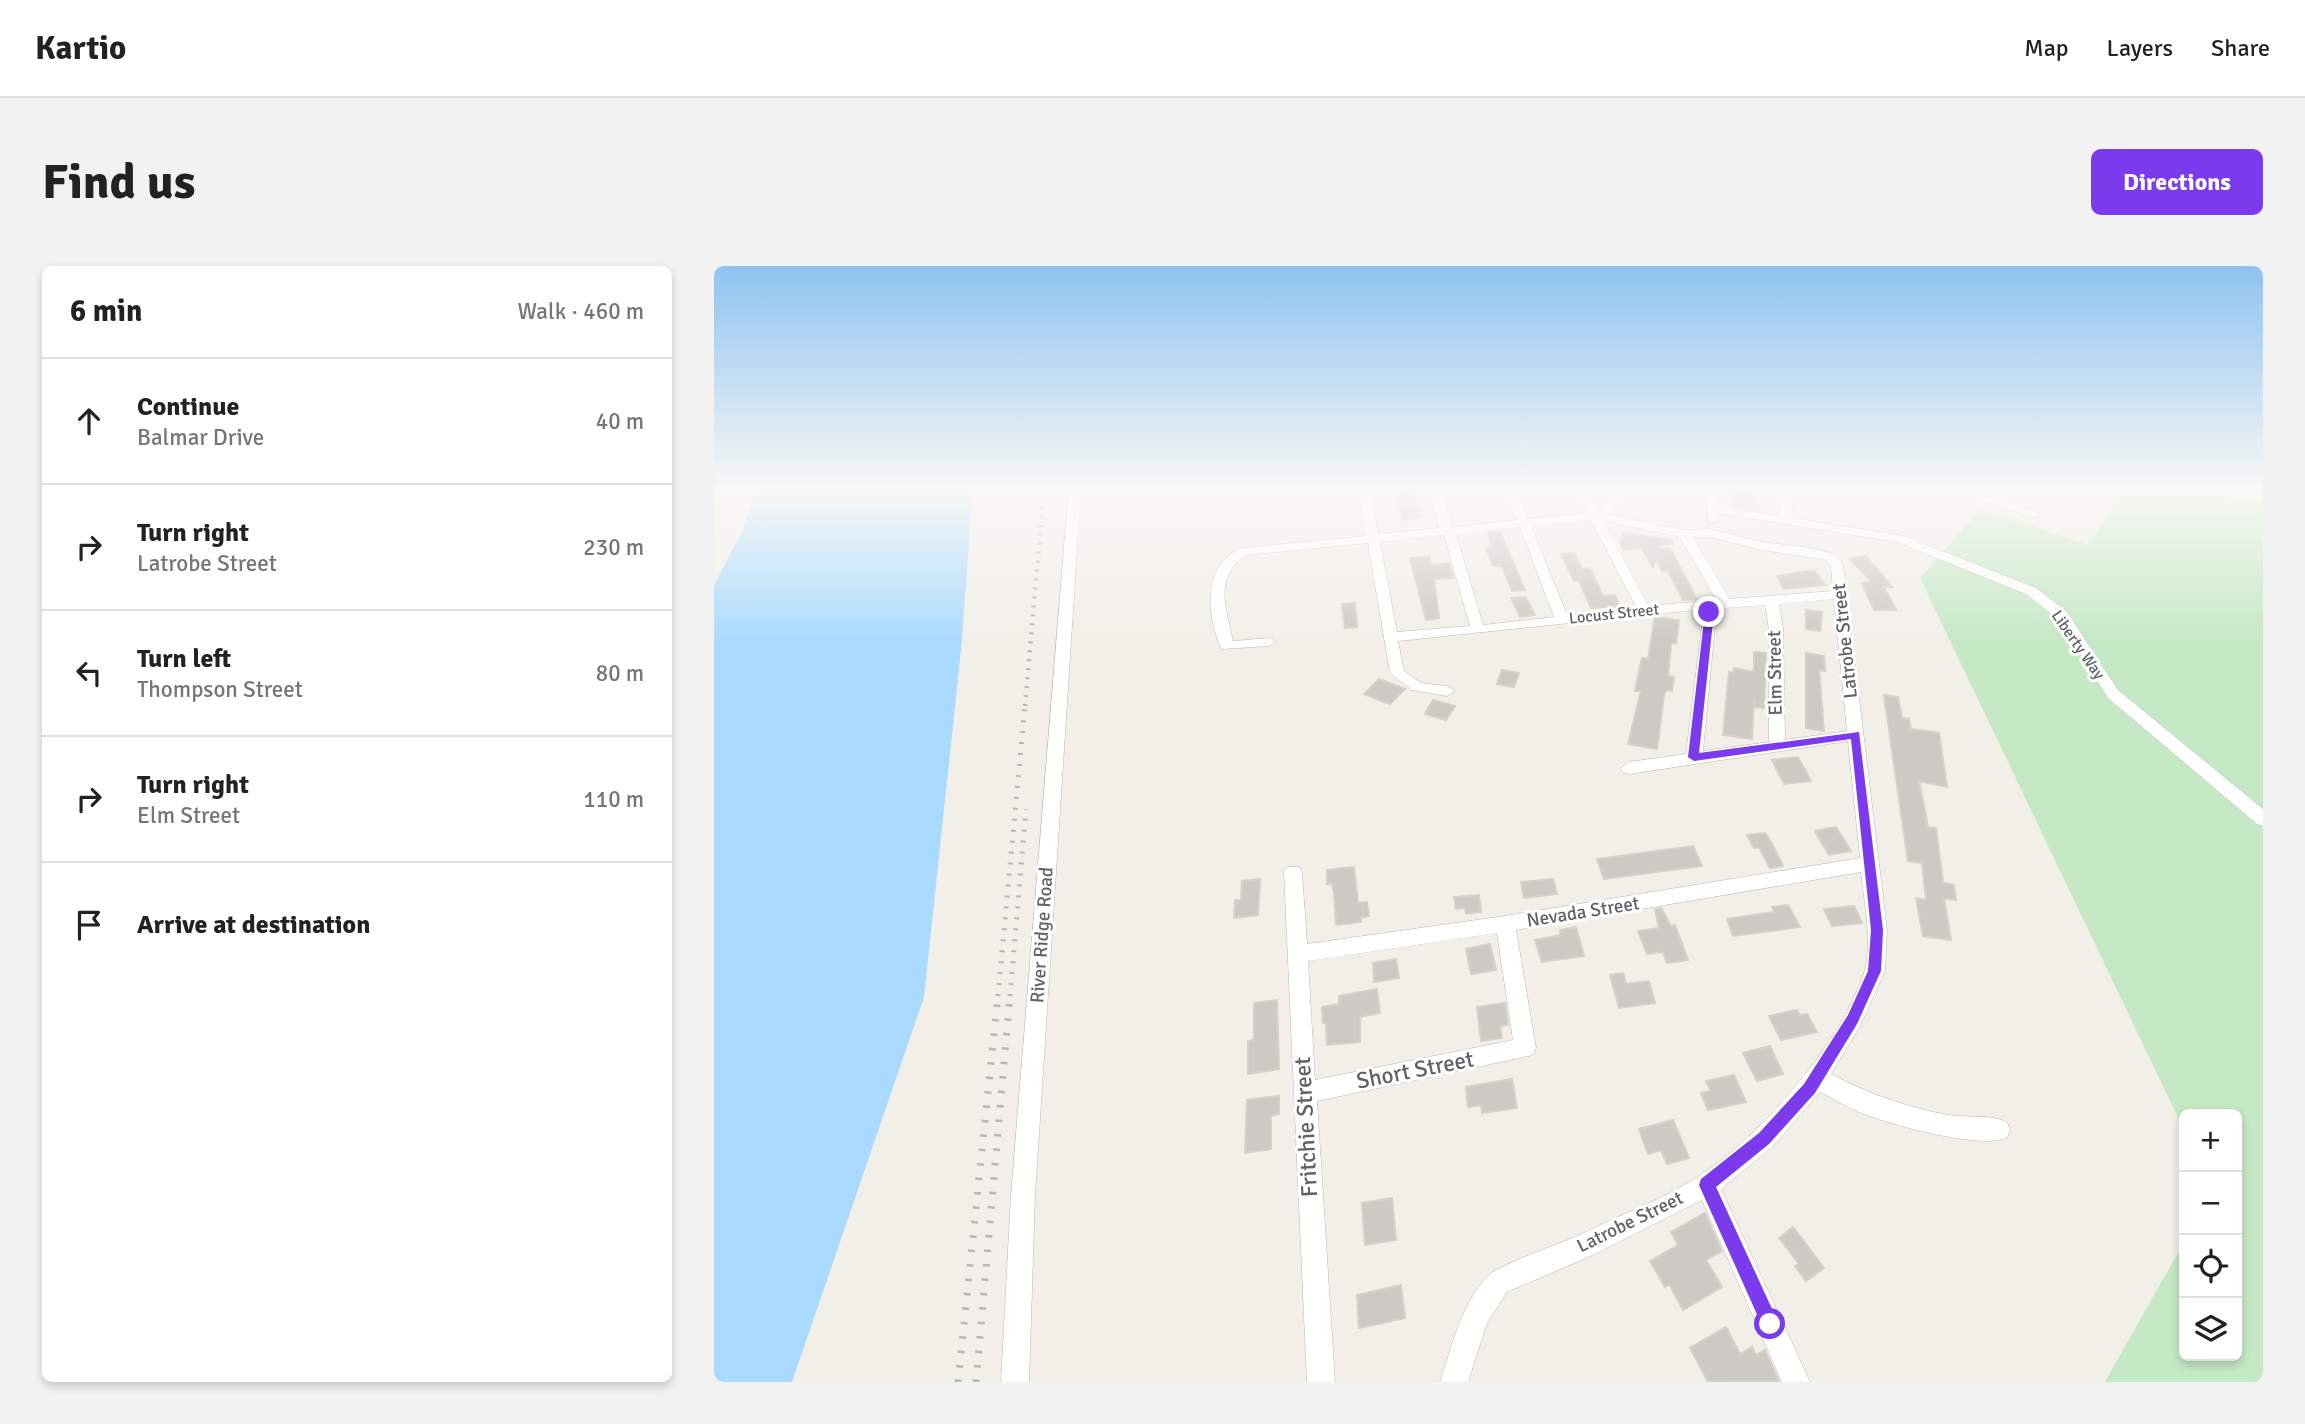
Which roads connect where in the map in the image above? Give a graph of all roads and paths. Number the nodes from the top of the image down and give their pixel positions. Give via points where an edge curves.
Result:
1 (1071, 540) edge
2 (1352, 540) edge
3 (1371, 540) edge
4 (1450, 540) edge
5 (1531, 540) edge
6 (1610, 540) edge
7 (1688, 540) edge
8 (1747, 540) edge
9 (1903, 540) edge
10 (1838, 595) junction
11 (1771, 600) junction
12 (1724, 603) junction
13 (1644, 610) junction
14 (1562, 619) junction
15 (1478, 630) junction
16 (1391, 638) junction
17 (1269, 642) dead end
18 (1447, 691) dead end
19 (1855, 735) junction
20 (1777, 746) junction
21 (1694, 757) junction
22 (1629, 768) dead end
23 (2263, 820) edge
24 (1868, 864) junction
25 (1293, 872) dead end
26 (1505, 925) junction
27 (1297, 954) junction
28 (1816, 1078) junction
29 (1304, 1093) junction
30 (1999, 1130) dead end
31 (1707, 1185) junction
32 (1015, 1382) edge
33 (1321, 1382) edge
34 (1454, 1382) edge
35 (1797, 1382) edge

1 - 32 street, River Ridge Road via 1023,1195
2 - 17 street via 1243,552 1228,559 1220,570 1217,592 1227,646
3 - 16 street
4 - 15 street
5 - 14 street
6 - 13 street
7 - 12 street
8 - 10 street, Latrobe Street via 1830,556 1837,565
9 - 23 street, Liberty Way via 2031,591 2062,615 2113,694
10 - 11 street, Locust Street
10 - 19 street, Latrobe Street
11 - 12 street, Locust Street
11 - 20 street, Elm Street via 1776,629
12 - 13 street, Locust Street
12 - 21 street via 1709,612
13 - 14 street, Locust Street
14 - 15 street, Locust Street
15 - 16 street, Locust Street
16 - 18 street via 1397,673 1417,687
19 - 20 street
19 - 24 street, Latrobe Street
20 - 21 street
21 - 22 street
24 - 26 street, Nevada Street
24 - 28 street, Latrobe Street via 1877,930 1874,971 1853,1019
25 - 27 street, Fritchie Street
26 - 27 street, Nevada Street
26 - 29 street, Short Street via 1525,1048
27 - 29 street, Fritchie Street
28 - 30 street via 1870,1106 1949,1126
28 - 31 street, Latrobe Street via 1764,1139
29 - 33 street, Fritchie Street
31 - 34 street, Latrobe Street via 1498,1283 1476,1316
31 - 35 street

